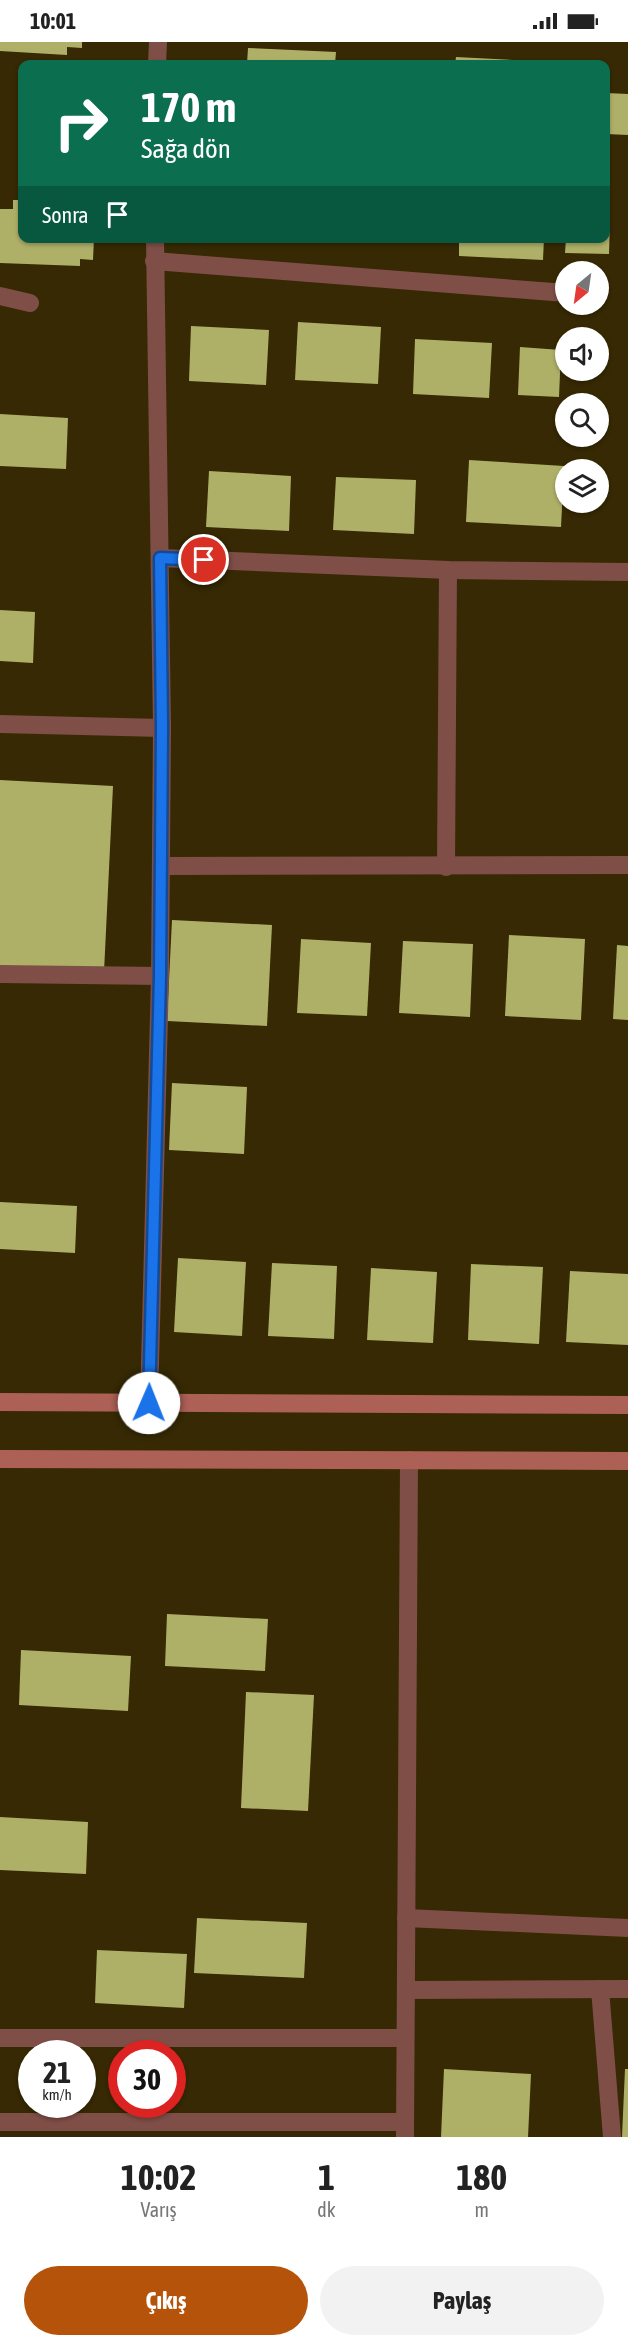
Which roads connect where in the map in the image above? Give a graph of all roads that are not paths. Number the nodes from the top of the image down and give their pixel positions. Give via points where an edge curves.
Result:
1 (158, 42) edge
2 (157, 60) edge
3 (155, 243) edge
4 (154, 261) junction
5 (555, 292) edge
6 (0, 296) edge
7 (30, 303) dead end
8 (160, 558) junction
9 (448, 570) junction
10 (628, 572) edge
11 (0, 724) edge
12 (162, 728) junction
13 (628, 865) edge
14 (161, 866) junction
15 (446, 867) junction
16 (0, 974) edge
17 (160, 976) junction
18 (0, 1402) edge
19 (149, 1403) junction
20 (628, 1405) edge
21 (0, 1459) edge
22 (409, 1461) junction
23 (628, 1461) edge
24 (406, 1918) junction
25 (628, 1928) edge
26 (600, 1989) junction
27 (628, 1989) edge
28 (406, 1990) junction
29 (0, 2038) edge
30 (405, 2038) junction
31 (0, 2122) edge
32 (405, 2130) edge
33 (612, 2137) edge

1 - 2 street
3 - 4 street
4 - 5 street
4 - 8 street
6 - 7 street
8 - 9 street
8 - 12 street
9 - 10 street
9 - 15 street
11 - 12 street
12 - 14 street
13 - 15 street
14 - 15 street
14 - 17 street
16 - 17 street
17 - 19 street
18 - 19 main road
19 - 20 main road
21 - 22 main road
22 - 23 main road
22 - 24 street
24 - 25 street
24 - 28 street
26 - 27 street
26 - 28 street
26 - 33 street
28 - 30 street
29 - 30 street
30 - 32 street
31 - 32 street

